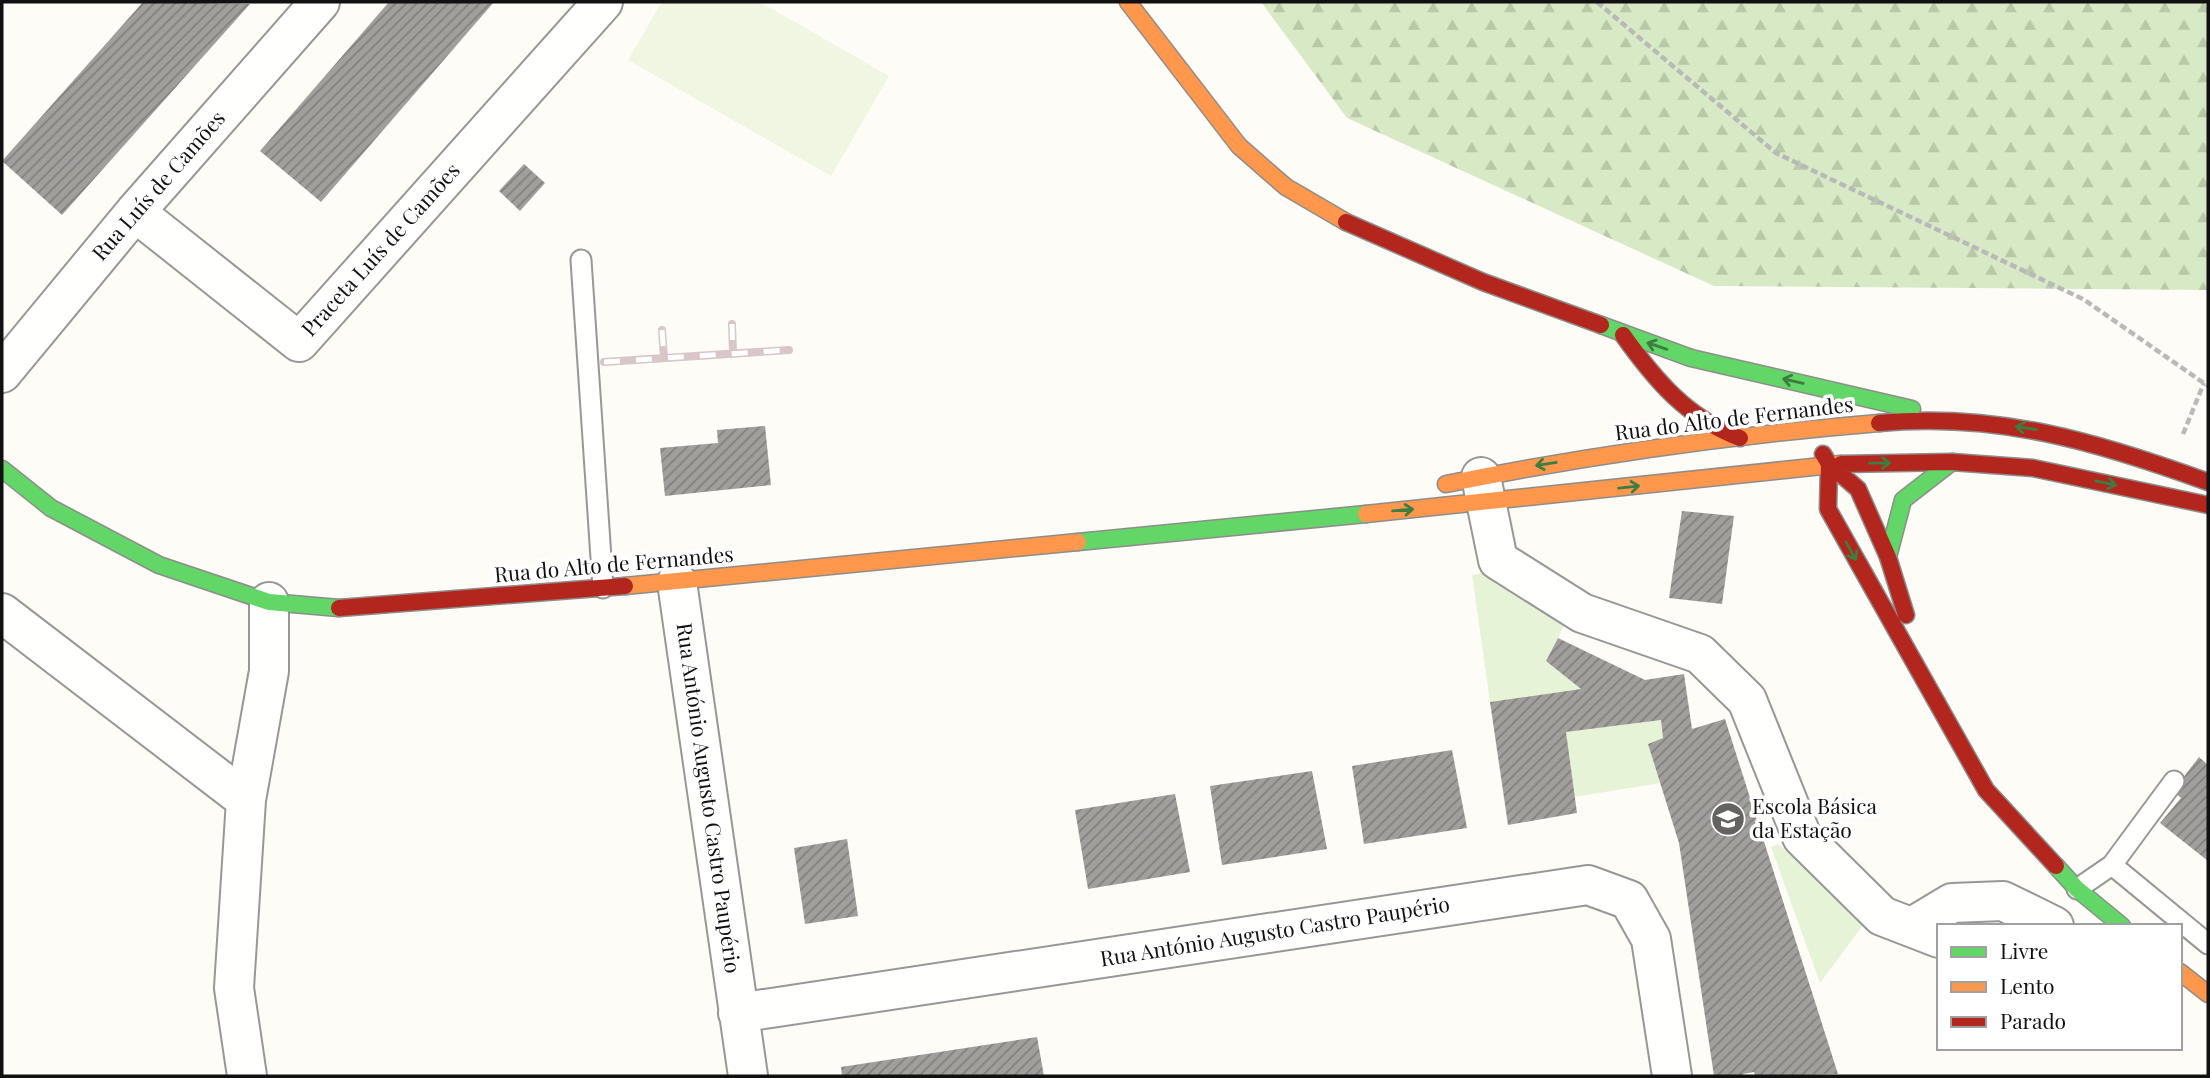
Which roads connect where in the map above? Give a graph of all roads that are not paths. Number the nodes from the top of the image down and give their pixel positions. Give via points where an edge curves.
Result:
1 (320, 2) edge
2 (603, 2) edge
3 (1128, 2) edge
4 (135, 212) junction
5 (582, 260) dead end
6 (1623, 335) junction
7 (1691, 358) junction
8 (2, 373) edge
9 (1656, 381) junction
10 (1748, 388) dead end
11 (1652, 402) dead end
12 (1955, 419) junction
13 (1799, 423) junction
14 (1640, 431) dead end
15 (1735, 436) junction
16 (1615, 454) junction
17 (1952, 462) junction
18 (1829, 464) junction
19 (2, 469) edge
20 (2208, 482) edge
21 (1426, 489) dead end
22 (1484, 490) junction
23 (1399, 494) dead end
24 (2208, 505) edge
25 (1262, 523) junction
26 (1888, 557) junction
27 (677, 582) junction
28 (603, 588) junction
29 (269, 602) junction
30 (2, 613) edge
31 (1928, 688) junction
32 (2174, 781) dead end
33 (246, 800) junction
34 (2112, 865) junction
35 (2097, 913) edge
36 (2050, 924) edge
37 (1925, 932) edge
38 (2208, 944) edge
39 (2182, 974) edge
40 (2208, 994) edge
41 (738, 1013) junction
42 (247, 1076) edge
43 (748, 1076) edge
44 (1672, 1076) edge

1 - 4 street, Rua Luís de Camões
2 - 4 street, Praceta Luís de Camões via 299,342
3 - 6 main road via 1239,146 1286,187 1403,248
4 - 8 street, Rua Luís de Camões
5 - 28 lane
7 -> 6 main road
6 - 9 main road
7 - 10 main road
12 -> 7 main road
9 - 11 main road
9 - 15 main road via 1693,416
12 - 13 main road, Rua do Alto de Fernandes
20 -> 12 main road, Rua do Alto de Fernandes via 2135,455 2032,428
13 - 15 main road, Rua do Alto de Fernandes
13 - 18 main road
14 - 16 main road
15 - 16 main road, Rua do Alto de Fernandes
15 - 18 main road
16 -> 22 main road, Rua do Alto de Fernandes via 1542,464
18 -> 17 main road, Rua do Alto de Fernandes
17 -> 24 main road, Rua do Alto de Fernandes via 2033,468
17 - 26 main road via 1903,500
22 -> 18 main road, Rua do Alto de Fernandes
18 - 26 main road via 1858,489
18 -> 31 main road via 1828,509
19 - 29 main road, Rua do Alto de Fernandes via 51,508 159,565
21 - 22 main road, Rua do Alto de Fernandes
25 -> 22 main road, Rua do Alto de Fernandes
22 - 37 street via 1499,560 1582,613 1700,654 1747,700 1802,837 1882,916
23 - 25 main road, Rua do Alto de Fernandes
25 - 27 main road, Rua do Alto de Fernandes
26 - 31 main road
27 - 28 main road, Rua do Alto de Fernandes
27 - 41 street, Rua António Augusto Castro Paupério
28 - 29 main road, Rua do Alto de Fernandes via 351,609
29 - 33 street via 269,671
30 - 33 street
31 - 35 main road via 1986,790
32 - 34 lane
33 - 42 street via 234,988
34 - 35 lane
34 - 38 lane
36 - 37 street via 2003,901 1952,903
39 - 40 main road
41 - 43 street, Rua António Augusto Castro Paupério
41 - 44 street, Rua António Augusto Castro Paupério via 1588,886 1629,900 1651,939

